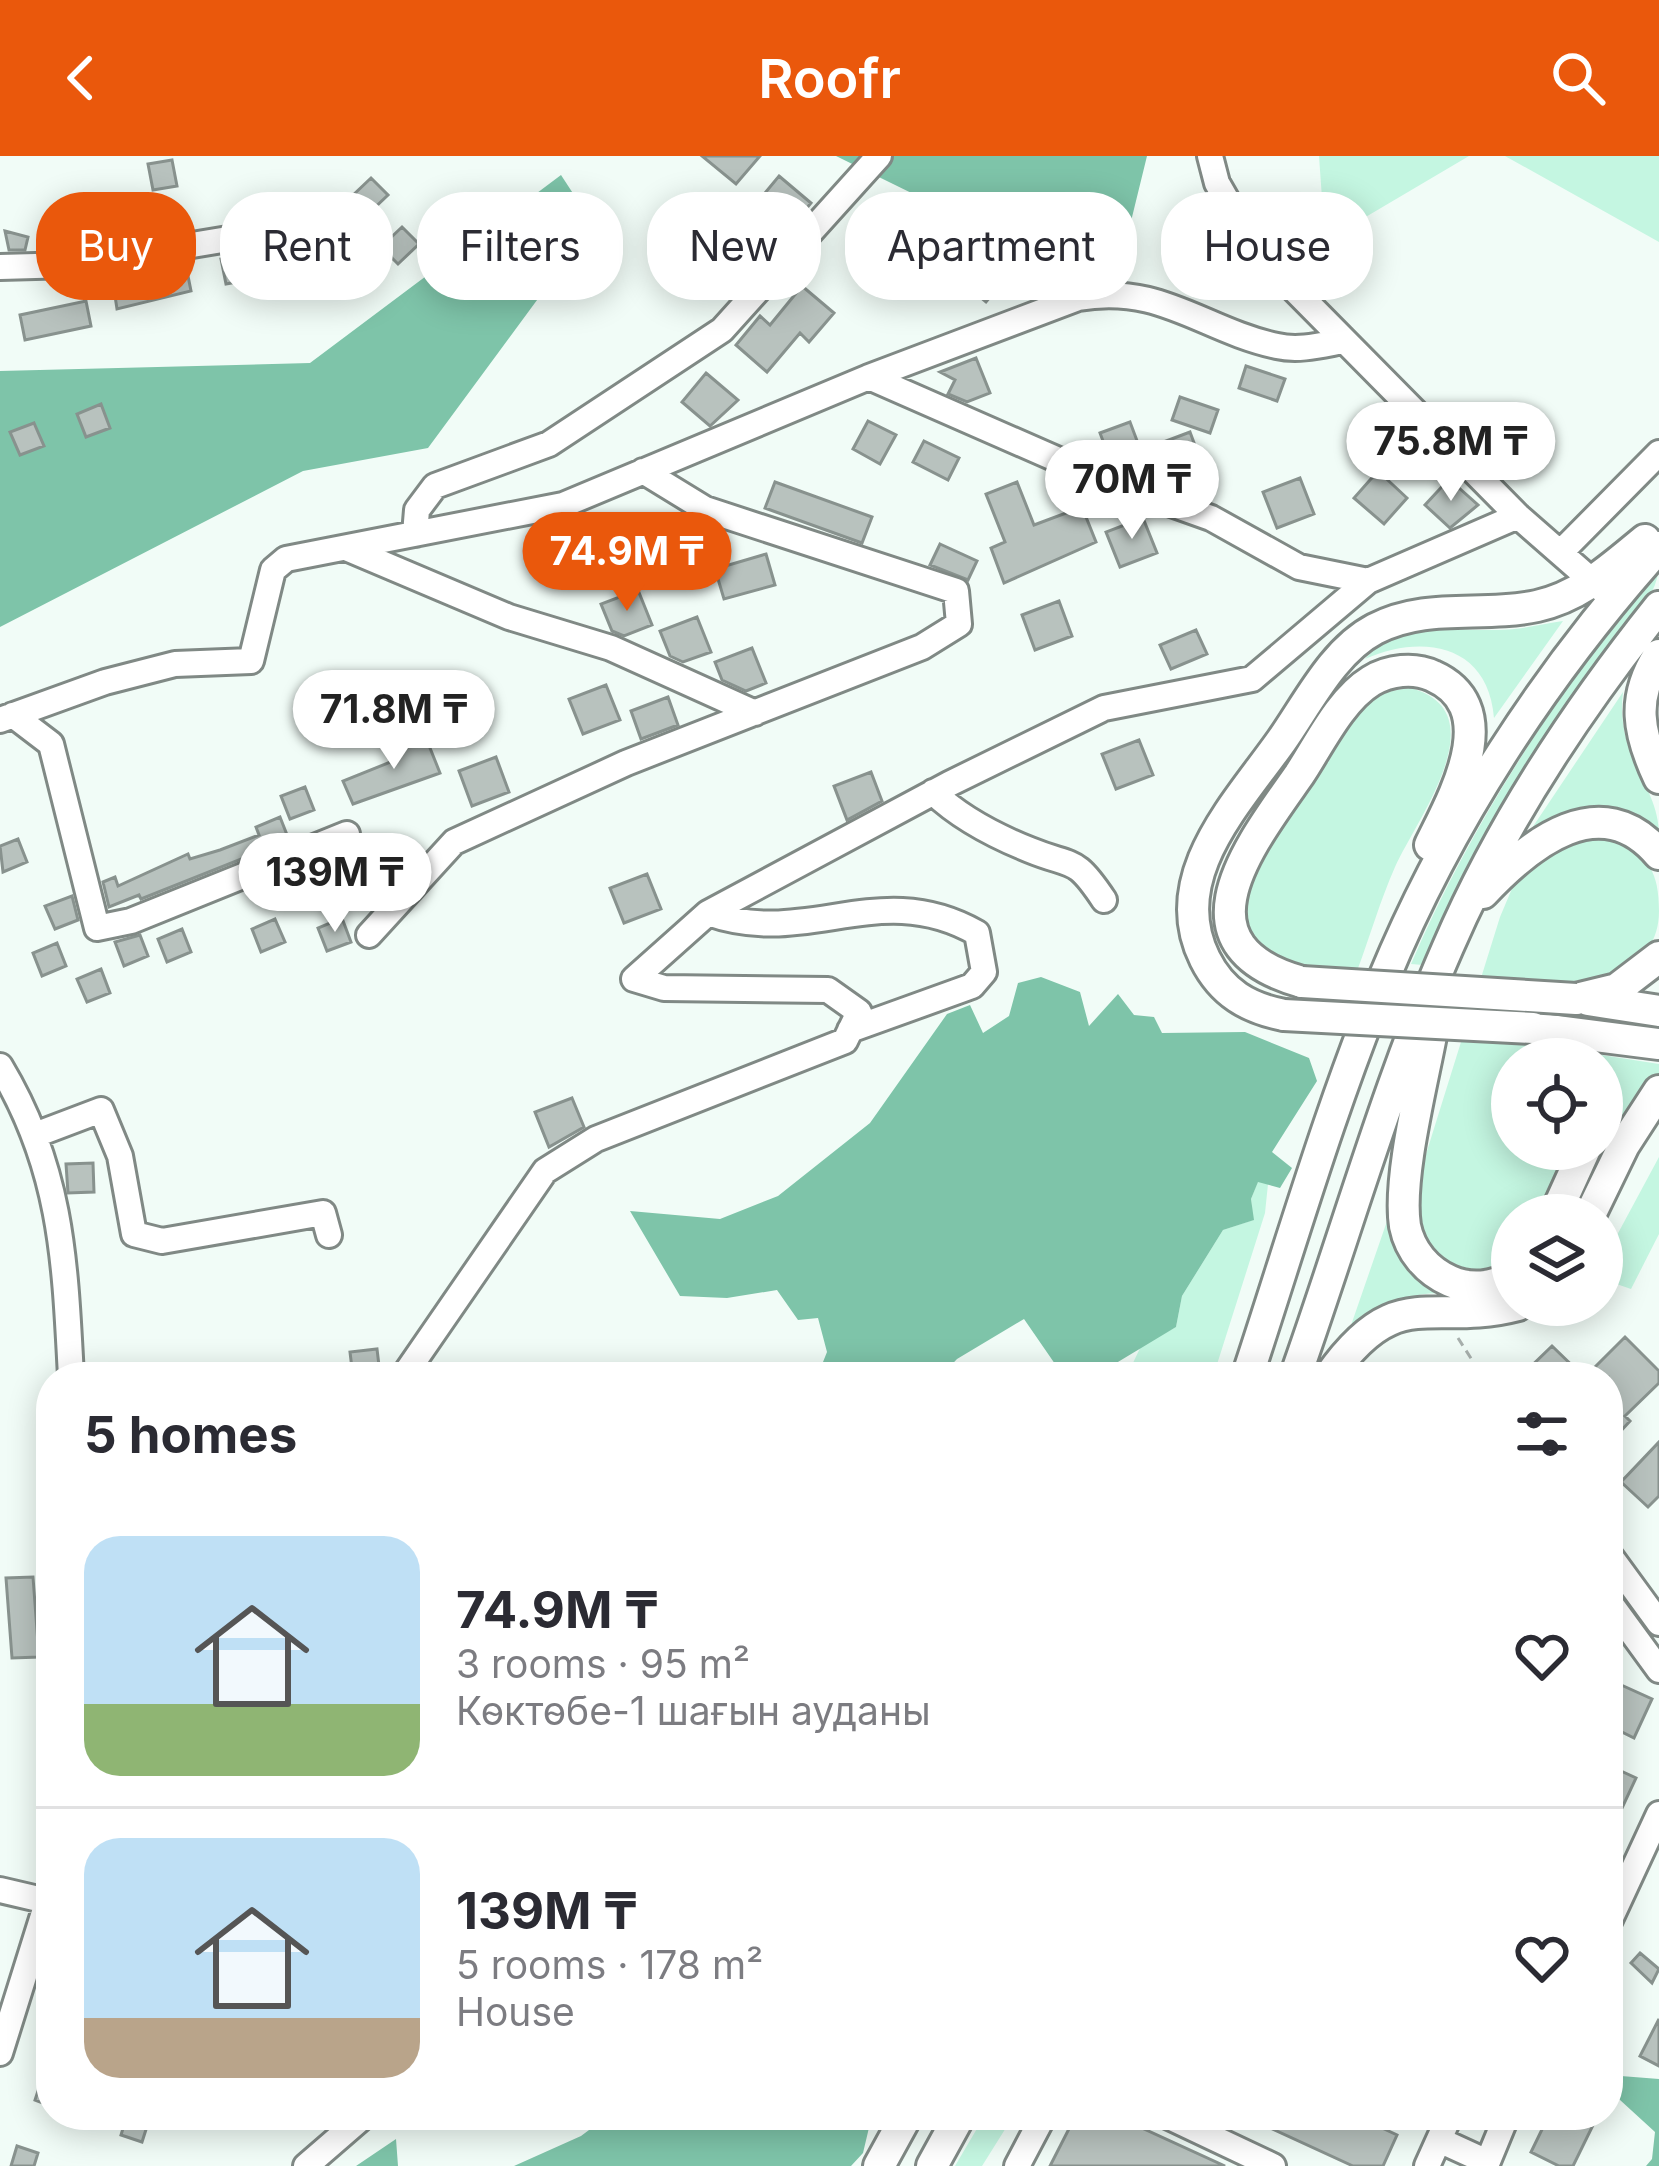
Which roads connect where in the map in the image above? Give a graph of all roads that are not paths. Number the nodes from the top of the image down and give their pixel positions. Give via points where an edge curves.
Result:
1 (879, 156) edge
2 (1210, 156) edge
3 (220, 240) edge
4 (0, 267) edge
5 (1343, 341) junction
6 (869, 377) junction
7 (1659, 453) edge
8 (643, 471) junction
9 (1518, 516) junction
10 (1659, 529) edge
11 (415, 534) junction
12 (1659, 547) edge
13 (345, 548) junction
14 (1561, 552) junction
15 (1368, 581) junction
16 (1603, 590) junction
17 (1659, 607) edge
18 (1659, 655) edge
19 (754, 712) junction
20 (6, 718) edge
21 (1659, 778) edge
22 (934, 792) junction
23 (346, 834) dead end
24 (1659, 854) edge
25 (1104, 900) dead end
26 (708, 913) junction
27 (1460, 920) junction
28 (368, 935) dead end
29 (1446, 950) junction
30 (1659, 957) edge
31 (1386, 972) junction
32 (1576, 999) junction
33 (1659, 1011) edge
34 (1533, 1028) junction
35 (850, 1030) junction
36 (1546, 1038) edge
37 (1659, 1044) edge
38 (0, 1066) edge
39 (1659, 1091) edge
40 (35, 1135) junction
41 (1600, 1194) edge
42 (329, 1235) dead end
43 (1491, 1282) edge
44 (1491, 1311) edge
45 (70, 1362) edge
46 (413, 1362) edge
47 (1252, 1362) edge
48 (1300, 1362) edge
49 (1342, 1362) edge
50 (1623, 1573) edge
51 (1623, 1621) edge
52 (1659, 1623) edge
53 (1659, 1670) edge
54 (1659, 1814) edge
55 (0, 1889) edge
56 (1623, 1892) edge
57 (36, 1894) edge
58 (36, 1938) edge
59 (0, 2053) edge
60 (348, 2130) edge
61 (899, 2130) edge
62 (952, 2130) edge
63 (1036, 2130) edge
64 (1197, 2130) edge
65 (1443, 2130) edge
66 (1501, 2130) edge
67 (1439, 2140) junction
68 (1486, 2164) edge
69 (306, 2166) edge
70 (879, 2166) edge
71 (932, 2166) edge
72 (1017, 2166) edge
73 (1273, 2166) edge
74 (1427, 2166) edge

1 - 11 street via 722,330 550,443 435,486 417,510
2 - 5 street via 1256,251
3 - 4 street via 71,265
5 - 6 street via 1277,346 1114,292 1078,298
5 - 9 street
6 - 8 street
6 - 15 street via 1211,518 1299,567
7 - 14 street
8 - 11 street via 563,505
8 - 19 street via 705,509 956,591 959,623 922,647
9 - 14 street
9 - 15 street
10 - 16 main road
11 - 13 street
12 - 16 main road
13 - 19 street via 509,617 611,648
13 - 20 street via 286,559 273,570 251,661 176,664
14 - 16 street
15 - 22 street via 1252,680 1104,708
16 - 31 main road
16 - 34 main road, bridge via 1539,606 1397,619 1370,632 1334,666 1220,829 1195,879 1195,938 1240,1001 1284,1015
17 - 27 main road via 1556,748
18 - 21 main road via 1636,709
19 - 28 street via 454,842
20 - 23 street via 50,744 97,928
22 - 25 street via 958,816 1067,859
22 - 26 street
24 - 27 main road via 1624,826 1598,821 1550,835
26 - 35 street via 634,979 664,988 828,990 859,1012
26 - 35 street via 740,925 796,925 890,907 944,914 977,933 984,972 972,986
27 - 29 main road
29 - 43 main road via 1404,1204 1414,1252 1454,1283
29 - 48 main road
30 - 32 main road via 1617,989
31 - 32 main road, bridge via 1414,879 1462,773 1470,728 1454,690 1413,670 1372,680 1353,696 1235,874 1235,936 1262,968 1302,982
31 - 47 main road
32 - 33 main road
34 - 36 main road
34 - 37 main road
35 - 46 street via 845,1041 596,1139 545,1171
38 - 40 street
39 - 41 main road
40 - 42 street via 101,1110 120,1156 134,1234 162,1241 323,1213
40 - 45 street via 64,1243
44 - 49 main road via 1417,1310 1364,1336
50 - 52 street
51 - 53 street
54 - 56 street
55 - 57 street
58 - 59 street
60 - 69 street
61 - 70 main road
62 - 71 main road
63 - 72 street
64 - 73 street
65 - 67 street
66 - 68 street
67 - 68 street
67 - 74 street

